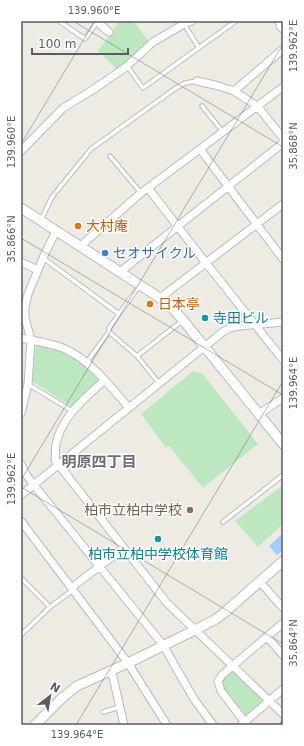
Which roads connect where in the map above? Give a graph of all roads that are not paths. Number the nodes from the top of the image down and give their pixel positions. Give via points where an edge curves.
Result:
1 (59, 21) edge
2 (96, 21) edge
3 (192, 21) edge
4 (236, 21) edge
5 (184, 24) junction
6 (109, 32) dead end
7 (199, 48) junction
8 (283, 49) edge
9 (127, 66) junction
10 (197, 81) joint
11 (283, 87) edge
12 (234, 91) junction
13 (202, 106) dead end
14 (257, 106) junction
15 (223, 132) junction
16 (283, 138) edge
17 (283, 143) edge
18 (200, 149) junction
19 (21, 151) edge
20 (110, 156) dead end
21 (228, 186) junction
22 (148, 188) junction
23 (141, 193) junction
24 (283, 204) edge
25 (21, 208) edge
26 (40, 220) junction
27 (256, 224) junction
28 (178, 226) junction
29 (56, 231) junction
30 (81, 247) junction
31 (43, 258) junction
32 (283, 259) edge
33 (21, 262) edge
34 (206, 263) junction
35 (38, 270) junction
36 (120, 272) junction
37 (140, 285) junction
38 (160, 298) junction
39 (119, 314) junction
40 (183, 320) junction
41 (283, 322) edge
42 (255, 325) junction
43 (109, 332) junction
44 (21, 338) edge
45 (31, 340) junction
46 (204, 347) junction
47 (137, 356) junction
48 (283, 360) edge
49 (86, 363) junction
50 (105, 380) junction
51 (159, 383) junction
52 (28, 384) junction
53 (283, 398) edge
54 (23, 403) edge
55 (129, 408) junction
56 (72, 411) junction
57 (21, 413) edge
58 (259, 414) junction
59 (283, 444) edge
60 (21, 464) edge
61 (58, 465) junction
62 (283, 475) edge
63 (33, 484) junction
64 (21, 495) edge
65 (21, 521) edge
66 (223, 522) dead end
67 (124, 548) junction
68 (283, 562) edge
69 (99, 566) junction
70 (21, 578) edge
71 (260, 582) junction
72 (72, 589) junction
73 (50, 607) junction
74 (283, 608) edge
75 (283, 623) edge
76 (195, 630) junction
77 (22, 633) edge
78 (267, 637) junction
79 (163, 645) junction
80 (283, 655) edge
81 (128, 664) junction
82 (233, 665) junction
83 (111, 671) junction
84 (283, 689) edge
85 (269, 700) junction
86 (120, 707) junction
87 (103, 712) dead end
88 (283, 714) edge
89 (244, 724) edge
90 (35, 725) edge
91 (124, 725) edge
92 (167, 725) edge
93 (213, 725) edge

1 - 2 lane via 85,39
2 - 6 street
3 - 5 street
4 - 7 lane
5 - 7 lane
5 - 9 street via 153,42
7 - 9 lane via 143,88
8 - 12 street
9 - 19 street via 63,108
10 - 12 street via 216,84
10 - 26 lane via 176,88 91,149 52,197
11 - 14 street
12 - 14 street
13 - 15 lane
14 - 15 street
14 - 16 street
15 - 18 street
17 - 21 street
18 - 21 street
18 - 22 street
20 - 23 lane
21 - 27 street
21 - 28 street
22 - 23 street
22 - 28 street
23 - 30 street
24 - 27 street
25 - 26 street
26 - 29 street
27 - 32 street
27 - 34 street
28 - 34 street
28 - 36 street
29 - 30 street
29 - 31 street
30 - 36 street
31 - 35 street
31 - 39 lane
33 - 35 street
34 - 38 street
34 - 42 street
35 - 45 street via 25,307
36 - 37 street
37 - 38 street
37 - 39 lane
38 - 40 street
39 - 43 lane
40 - 46 street
40 - 47 lane
41 - 42 street
42 - 46 street via 232,327
42 - 48 street
43 - 47 lane
43 - 49 lane
44 - 45 street
45 - 49 street via 64,349
45 - 52 street
46 - 51 street
46 - 58 street
47 - 51 lane
49 - 50 street
50 - 55 street
50 - 56 street
51 - 55 street
52 - 54 street
52 - 56 lane
53 - 58 street
54 - 57 street
55 - 61 street
56 - 61 street via 60,431 56,445 55,460
58 - 59 street
60 - 63 street
61 - 63 street
61 - 67 street
62 - 66 lane
63 - 64 street
63 - 69 street
65 - 72 street
67 - 69 street
67 - 76 street via 167,603
68 - 71 street
69 - 72 street
69 - 79 street
70 - 73 lane
71 - 74 street
71 - 76 street via 224,613
72 - 73 lane
72 - 81 street
73 - 77 lane
75 - 78 street
76 - 79 street
76 - 82 street
78 - 80 street
78 - 82 street
79 - 81 street
79 - 93 street via 194,699
81 - 83 street
81 - 92 street
82 - 85 street
82 - 89 street via 218,681 221,691
83 - 86 street
83 - 90 street via 77,686
84 - 85 street
85 - 88 street
85 - 89 street
86 - 87 lane
86 - 91 street

